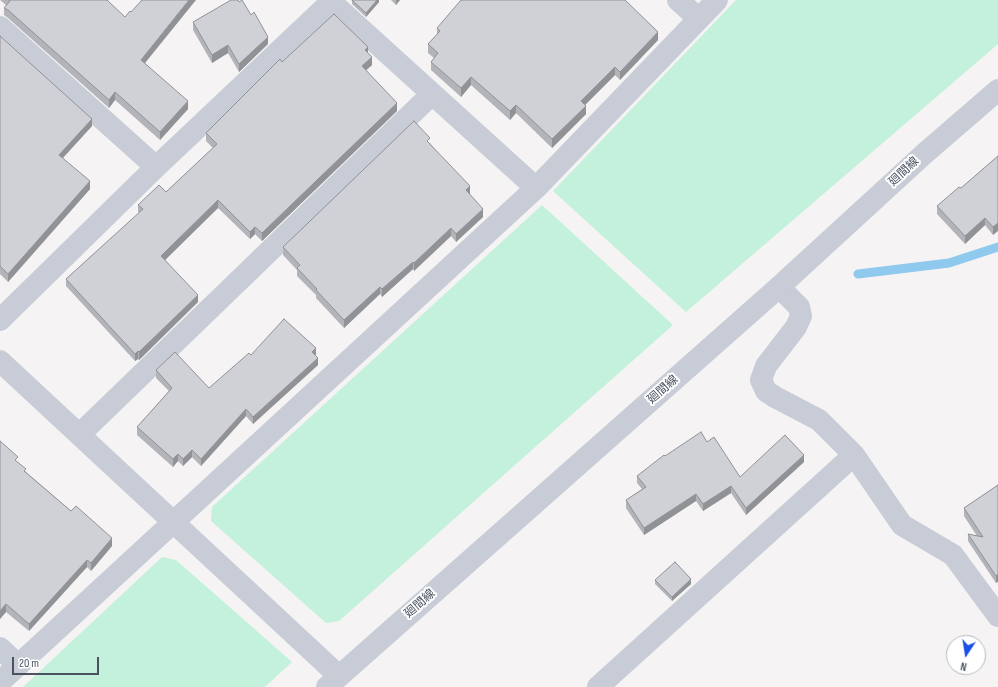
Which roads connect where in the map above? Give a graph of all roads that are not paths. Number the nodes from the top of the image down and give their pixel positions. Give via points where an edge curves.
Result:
1 (678, 0) edge
2 (717, 0) edge
3 (330, 1) edge
4 (699, 19) junction
5 (0, 27) edge
6 (998, 90) edge
7 (432, 94) junction
8 (156, 167) junction
9 (536, 188) junction
10 (779, 287) junction
11 (0, 320) edge
12 (0, 361) edge
13 (80, 434) junction
14 (854, 455) junction
15 (173, 522) junction
16 (998, 616) edge
17 (0, 648) edge
18 (18, 665) junction
19 (0, 682) edge
20 (333, 682) edge
21 (598, 687) edge

1 - 4 street
2 - 4 street
3 - 7 street
3 - 8 street
4 - 9 street
5 - 8 street
6 - 10 street, 廻間線
7 - 9 street
7 - 13 street
8 - 11 street
9 - 15 street
10 - 14 street via 798,307 801,316 766,366 761,380 766,391 819,420
10 - 20 street, 廻間線
12 - 13 street
13 - 15 street
14 - 16 street via 902,525 953,555
14 - 21 street
15 - 18 street
15 - 20 street
17 - 18 street
18 - 19 street

